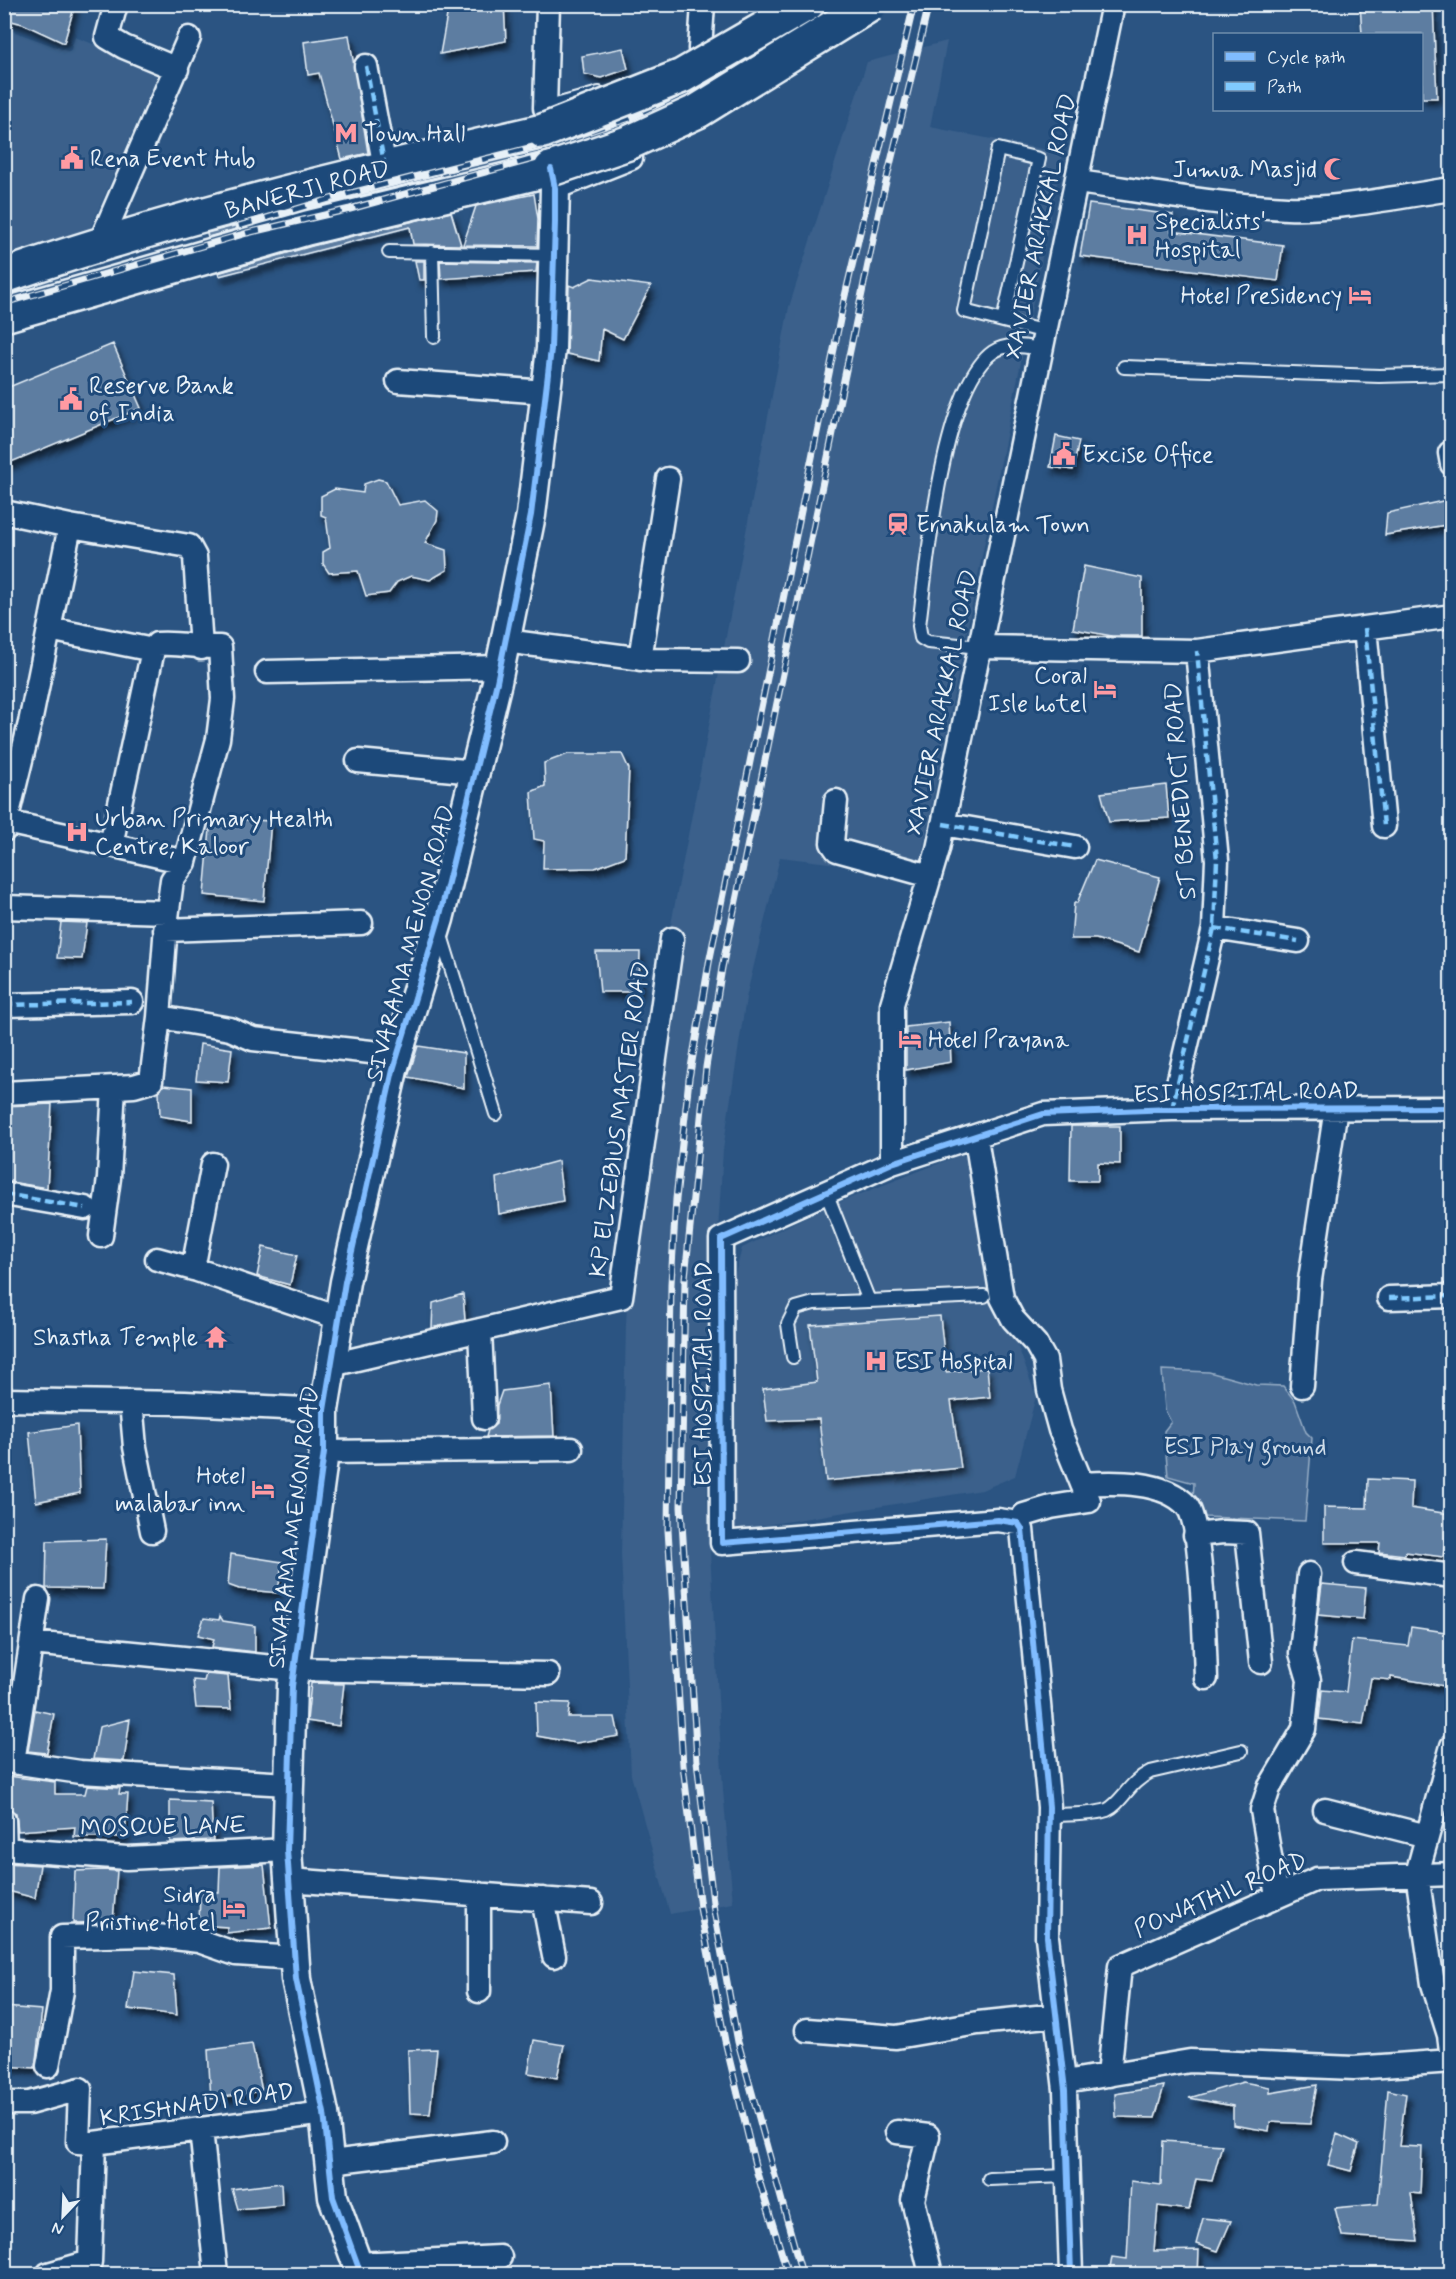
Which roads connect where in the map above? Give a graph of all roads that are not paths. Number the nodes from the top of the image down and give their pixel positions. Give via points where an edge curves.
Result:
1 (116, 4) edge
2 (548, 4) edge
3 (704, 4) edge
4 (781, 4) edge
5 (802, 4) edge
6 (807, 4) edge
7 (871, 4) edge
8 (1113, 4) edge
9 (741, 27) dead end
10 (189, 38) dead end
11 (701, 49) dead end
12 (366, 66) dead end
13 (177, 69) junction
14 (636, 80) dead end
15 (544, 119) junction
16 (385, 168) junction
17 (553, 179) junction
18 (1078, 182) junction
19 (1452, 189) edge
20 (100, 243) junction
21 (389, 252) dead end
22 (432, 252) junction
23 (554, 255) junction
24 (4, 276) edge
25 (4, 315) edge
26 (1003, 321) junction
27 (434, 337) dead end
28 (1044, 341) junction
29 (1124, 367) dead end
30 (1452, 374) edge
31 (398, 381) dead end
32 (546, 392) junction
33 (668, 480) dead end
34 (4, 512) edge
35 (70, 526) junction
36 (1452, 616) edge
37 (1365, 628) junction
38 (49, 629) junction
39 (980, 647) junction
40 (201, 648) junction
41 (153, 650) junction
42 (1197, 651) junction
43 (503, 654) junction
44 (640, 659) junction
45 (738, 661) dead end
46 (267, 672) dead end
47 (358, 761) dead end
48 (475, 772) junction
49 (836, 801) dead end
50 (943, 824) junction
51 (5, 826) edge
52 (1384, 826) dead end
53 (111, 845) junction
54 (1075, 848) dead end
55 (185, 862) junction
56 (930, 876) junction
57 (4, 906) edge
58 (166, 921) junction
59 (361, 923) dead end
60 (437, 923) junction
61 (1214, 928) junction
62 (672, 939) dead end
63 (1298, 941) dead end
64 (132, 1002) dead end
65 (4, 1005) edge
66 (159, 1017) junction
67 (398, 1055) junction
68 (114, 1086) junction
69 (4, 1093) edge
70 (1336, 1108) junction
71 (1452, 1108) edge
72 (1172, 1109) junction
73 (496, 1114) dead end
74 (975, 1138) junction
75 (891, 1163) junction
76 (213, 1164) dead end
77 (826, 1192) junction
78 (4, 1194) edge
79 (85, 1208) dead end
80 (101, 1236) dead end
81 (157, 1259) dead end
82 (193, 1269) junction
83 (984, 1296) dead end
84 (1452, 1296) edge
85 (1389, 1298) dead end
86 (869, 1301) junction
87 (339, 1318) junction
88 (480, 1330) junction
89 (793, 1357) dead end
90 (331, 1365) junction
91 (1302, 1386) dead end
92 (4, 1400) edge
93 (131, 1402) junction
94 (324, 1410) junction
95 (484, 1418) dead end
96 (571, 1449) dead end
97 (324, 1452) junction
98 (1082, 1484) junction
99 (1024, 1515) dead end
100 (152, 1531) dead end
101 (1195, 1535) junction
102 (1356, 1563) dead end
103 (1309, 1574) dead end
104 (1452, 1576) edge
105 (38, 1599) dead end
106 (32, 1642) junction
107 (1261, 1662) dead end
108 (294, 1669) junction
109 (548, 1674) dead end
110 (1206, 1678) dead end
111 (1452, 1746) edge
112 (1241, 1751) dead end
113 (288, 1784) junction
114 (1325, 1810) dead end
115 (1048, 1816) junction
116 (4, 1820) edge
117 (1427, 1836) junction
118 (5, 1849) edge
119 (287, 1850) junction
120 (1417, 1874) junction
121 (1452, 1874) edge
122 (289, 1880) junction
123 (479, 1894) junction
124 (1277, 1896) junction
125 (543, 1899) junction
126 (591, 1903) dead end
127 (554, 1956) dead end
128 (295, 1958) junction
129 (479, 1991) dead end
130 (1056, 2015) junction
131 (807, 2030) dead end
132 (1450, 2035) edge
133 (1452, 2060) edge
134 (48, 2066) dead end
135 (1109, 2075) junction
136 (1065, 2082) junction
137 (4, 2103) edge
138 (324, 2113) junction
139 (201, 2129) junction
140 (897, 2132) dead end
141 (493, 2142) dead end
142 (94, 2143) junction
143 (331, 2162) junction
144 (1066, 2176) junction
145 (988, 2179) dead end
146 (500, 2257) dead end
147 (359, 2269) edge
148 (48, 2274) edge
149 (216, 2274) edge
150 (932, 2274) edge
151 (1071, 2274) edge

1 - 13 street via 107,37
2 - 15 street
3 - 11 street
4 - 9 lane
5 - 17 street, BANERJI ROAD via 821,40 803,62 719,113 642,153
6 - 15 main road, BANERJI ROAD, bridge via 682,76
7 - 17 main road, BANERJI ROAD, bridge via 698,111
8 - 18 street, XAVIER ARAKKAL ROAD
10 - 13 street
12 - 16 street
13 - 20 street
14 - 15 lane
15 - 16 main road, BANERJI ROAD
16 - 20 main road, BANERJI ROAD
17 - 23 street, SIVARAMA MENON ROAD
17 - 25 main road, BANERJI ROAD via 307,228
18 - 19 street via 1174,197 1289,208
18 - 28 street, XAVIER ARAKKAL ROAD
20 - 24 main road, BANERJI ROAD
21 - 22 lane
22 - 23 lane
22 - 27 lane
23 - 32 street, SIVARAMA MENON ROAD
26 - 26 lane via 1039,159 998,149 964,311
26 - 28 lane
28 - 39 street, XAVIER ARAKKAL ROAD
28 - 39 lane via 995,350 977,368 956,414 934,502 919,626 921,638
29 - 30 lane via 1379,376
31 - 32 street
32 - 43 street, SIVARAMA MENON ROAD via 531,515
33 - 44 street
34 - 35 street
35 - 38 street
35 - 40 street via 189,546 195,557
36 - 37 street, ST BENEDICT ROAD
37 - 42 street, ST BENEDICT ROAD
37 - 52 street
38 - 41 street
38 - 51 street
39 - 42 street, ST BENEDICT ROAD
39 - 50 street, XAVIER ARAKKAL ROAD
40 - 41 street via 157,644
40 - 55 street via 220,647 223,699 218,740
41 - 53 street
42 - 61 street, ST BENEDICT ROAD via 1216,860
43 - 44 street
43 - 46 street
43 - 48 street, SIVARAMA MENON ROAD
44 - 45 street
47 - 48 street
48 - 60 street, SIVARAMA MENON ROAD
49 - 56 street via 832,843 837,850
50 - 54 street
50 - 56 street, XAVIER ARAKKAL ROAD
51 - 53 street
53 - 55 street
55 - 58 street via 172,880
56 - 75 street, XAVIER ARAKKAL ROAD via 892,1004
57 - 58 street
58 - 59 street
58 - 66 street
60 - 67 street, SIVARAMA MENON ROAD
60 - 73 lane
61 - 63 street
61 - 72 street, ST BENEDICT ROAD
62 - 88 street, KP ELZEBIUS MASTER ROAD via 621,1297
64 - 65 street
66 - 67 street via 230,1029 253,1039
66 - 68 street via 151,1081
67 - 87 street, SIVARAMA MENON ROAD
68 - 69 street
68 - 80 street
70 - 71 street, ESI HOSPITAL ROAD
70 - 72 street, ESI HOSPITAL ROAD
70 - 91 street via 1310,1280
72 - 74 street, ESI HOSPITAL ROAD via 1043,1114
74 - 75 street, ESI HOSPITAL ROAD
74 - 98 street via 1002,1298 1045,1360 1060,1430
75 - 77 street, ESI HOSPITAL ROAD
76 - 82 street
77 - 86 lane
77 - 115 street, ESI HOSPITAL ROAD via 721,1239 722,1543 998,1520 1018,1523 1022,1529 1036,1658
78 - 79 street
81 - 82 street
82 - 87 street
83 - 86 lane
84 - 85 street
86 - 89 lane via 814,1303 796,1308 788,1324
87 - 90 street, SIVARAMA MENON ROAD
88 - 90 street, KP ELZEBIUS MASTER ROAD
88 - 95 street
90 - 94 street, SIVARAMA MENON ROAD
92 - 93 street
93 - 94 street
93 - 100 street via 135,1447
94 - 97 street, SIVARAMA MENON ROAD
96 - 97 street
97 - 108 street, SIVARAMA MENON ROAD
98 - 99 street via 1089,1501
98 - 101 street via 1132,1485 1173,1495 1188,1508
101 - 107 street via 1247,1533
101 - 110 street
102 - 104 street
103 - 124 street via 1301,1653 1309,1680 1304,1729 1269,1788 1262,1810
105 - 106 street
106 - 108 street
106 - 113 street via 14,1762 80,1772
108 - 109 street, SIVARAMA MENON ROAD
108 - 113 street, SIVARAMA MENON ROAD
111 - 117 street
112 - 115 lane via 1149,1772 1136,1778 1106,1810
113 - 119 street, SIVARAMA MENON ROAD
114 - 117 street
115 - 130 street via 1047,1936
116 - 118 street
117 - 120 street
118 - 119 street, MOSQUE LANE via 127,1858
119 - 122 street, SIVARAMA MENON ROAD
120 - 121 street, POWATHIL ROAD
120 - 124 street, POWATHIL ROAD via 1317,1879
120 - 132 street via 1433,1984
122 - 123 street
122 - 128 street, SIVARAMA MENON ROAD
123 - 125 street
123 - 129 street
124 - 135 street, POWATHIL ROAD via 1120,1966
125 - 126 street
125 - 127 street
128 - 134 street via 236,1954 199,1941 149,1935 62,1937 62,1991
128 - 138 street, SIVARAMA MENON ROAD
130 - 131 street via 896,2037
130 - 136 street
132 - 133 street
133 - 135 street via 1354,2068 1190,2061
135 - 136 street
136 - 144 street
137 - 142 street via 29,2103 80,2089 78,2142
138 - 139 street, KRISHNADI ROAD
138 - 143 street, SIVARAMA MENON ROAD
139 - 142 street, KRISHNADI ROAD
139 - 149 street
140 - 150 street via 928,2136 913,2200
141 - 143 street
142 - 148 street, KRISHNADI ROAD via 90,2262
143 - 147 street, SIVARAMA MENON ROAD via 333,2197
144 - 145 lane
144 - 151 street
146 - 147 street

